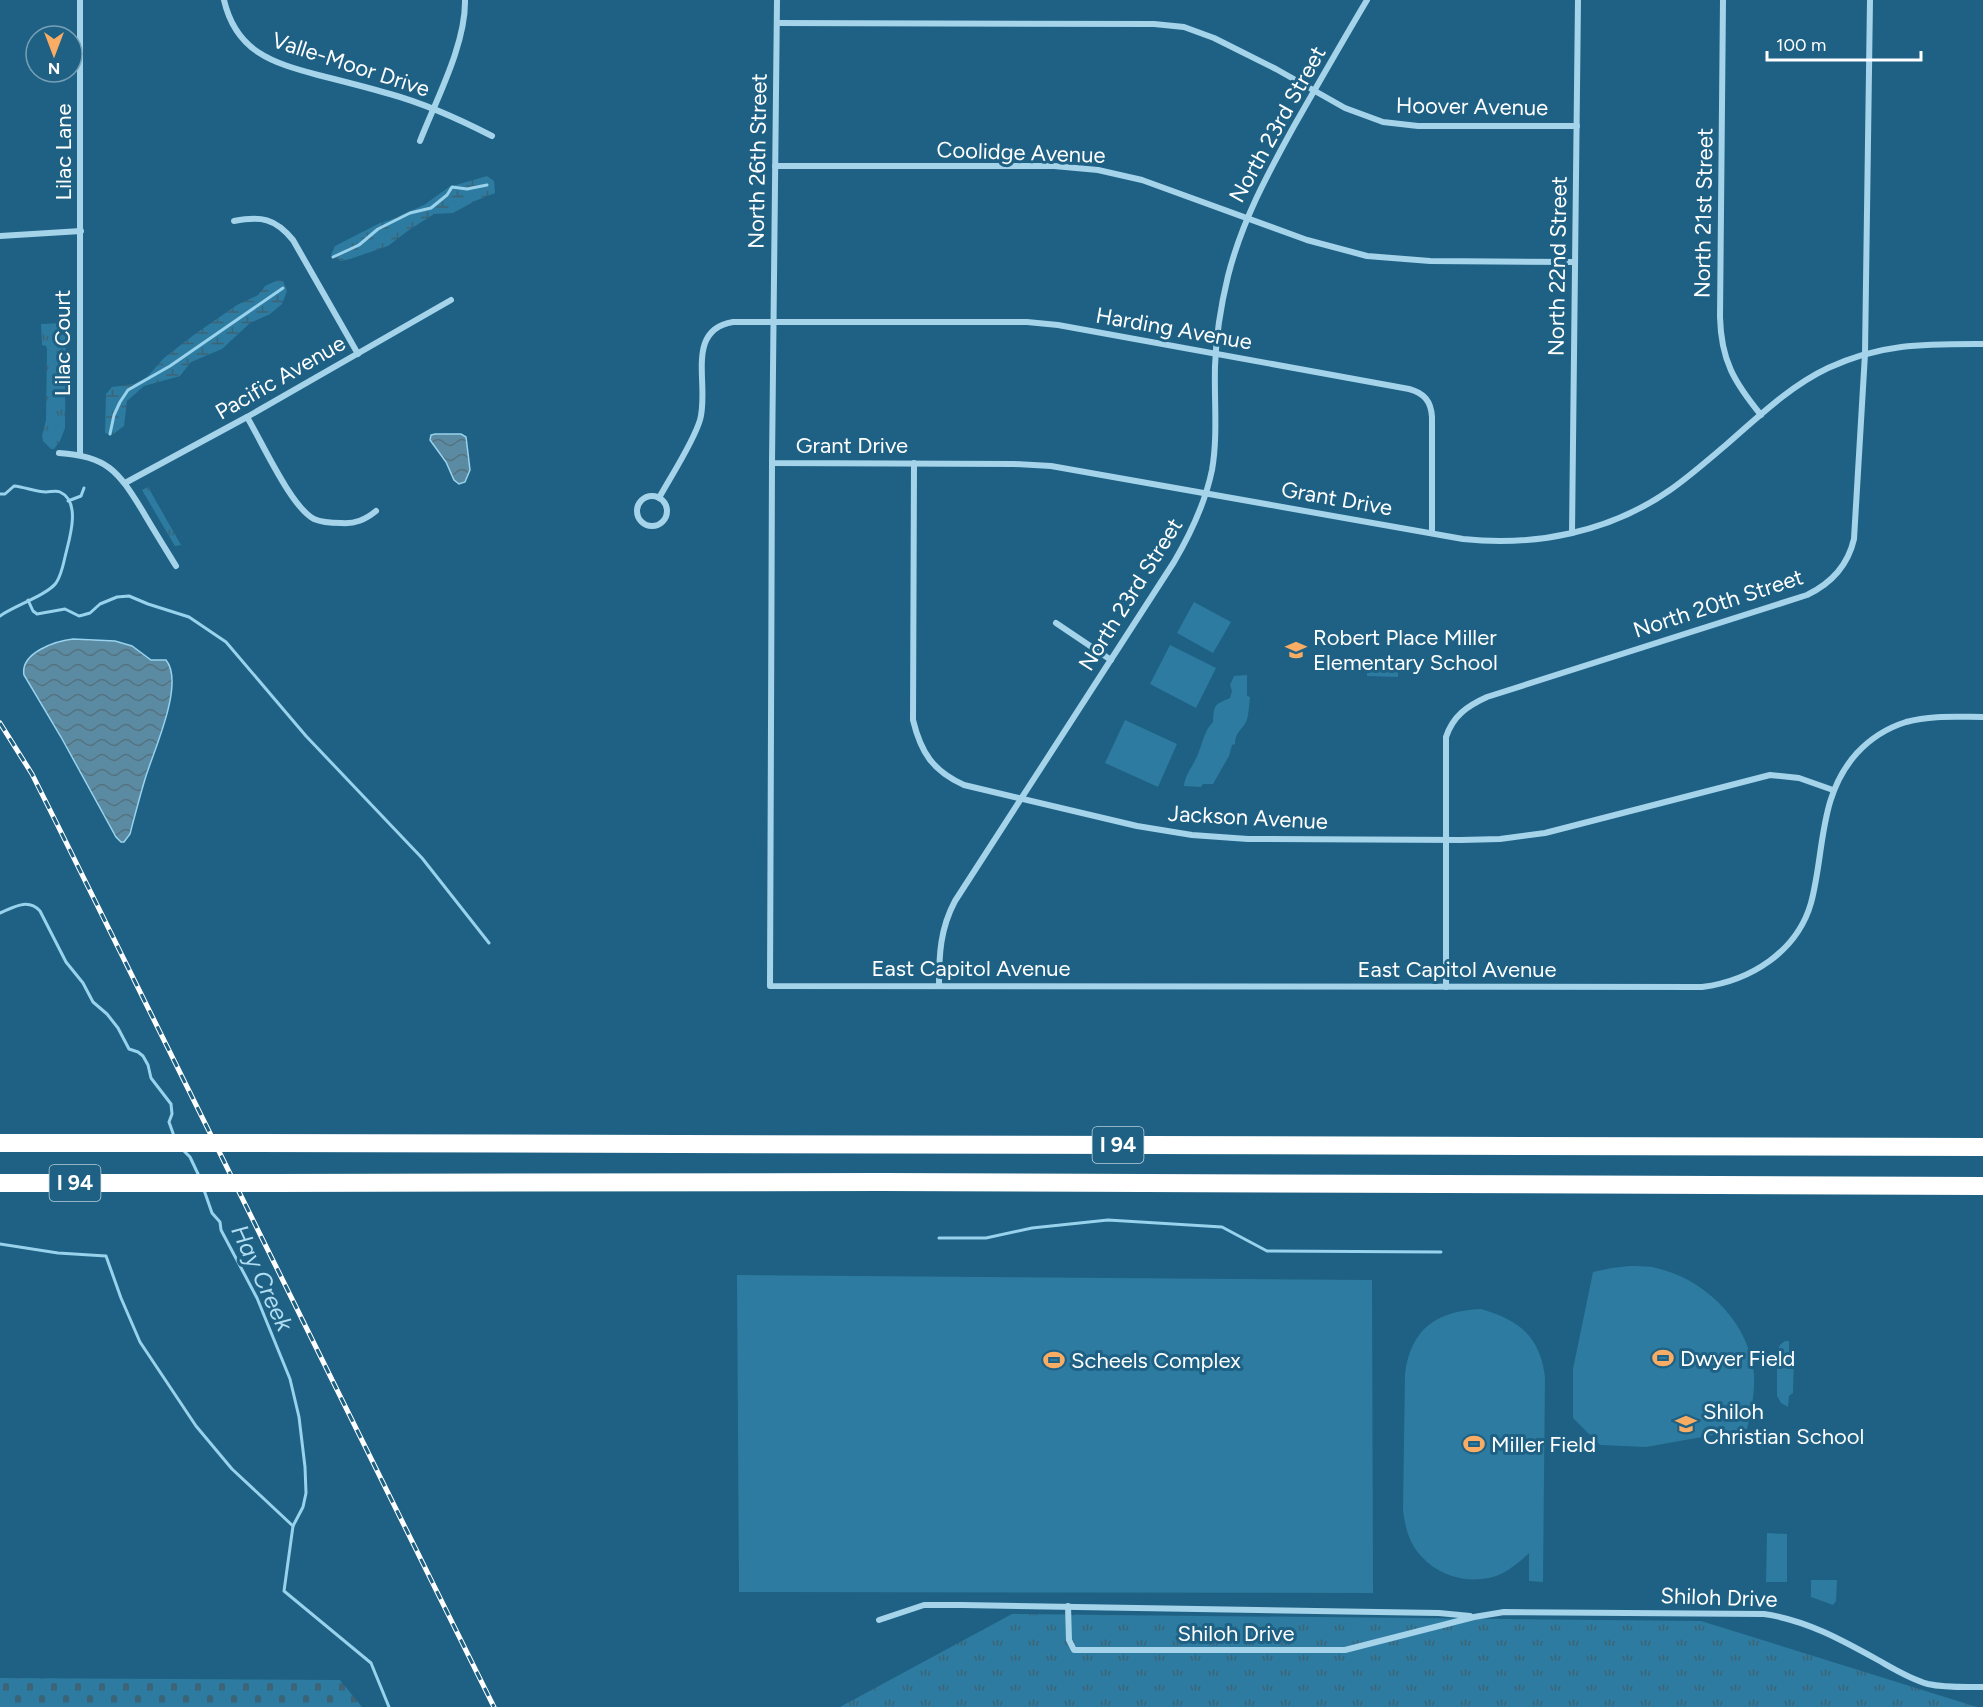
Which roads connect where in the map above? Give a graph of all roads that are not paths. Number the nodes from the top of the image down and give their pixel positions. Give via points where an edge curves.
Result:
1 (80, 0) edge
2 (224, 0) edge
3 (465, 0) edge
4 (777, 0) edge
5 (1367, 0) edge
6 (1578, 0) edge
7 (1723, 0) edge
8 (1869, 0) edge
9 (777, 23) junction
10 (1314, 91) junction
11 (433, 108) junction
12 (1577, 126) junction
13 (492, 136) dead end
14 (420, 141) dead end
15 (775, 166) junction
16 (1247, 217) junction
17 (234, 221) dead end
18 (81, 231) junction
19 (0, 236) edge
20 (1575, 262) junction
21 (451, 300) dead end
22 (774, 321) junction
23 (1983, 344) edge
24 (358, 354) junction
25 (1216, 354) junction
26 (1865, 354) junction
27 (1761, 415) junction
28 (248, 417) junction
29 (59, 453) dead end
30 (80, 455) junction
31 (772, 463) junction
32 (914, 463) junction
33 (125, 483) junction
34 (1206, 493) junction
35 (659, 498) junction
36 (376, 511) dead end
37 (1432, 533) junction
38 (1572, 533) junction
39 (176, 566) dead end
40 (1056, 623) dead end
41 (1111, 660) junction
42 (1983, 717) edge
43 (1833, 790) junction
44 (1020, 799) junction
45 (1447, 840) junction
46 (939, 986) junction
47 (1446, 987) junction
48 (0, 1143) edge
49 (1983, 1147) edge
50 (0, 1183) edge
51 (1983, 1186) edge
52 (1068, 1606) junction
53 (1474, 1617) junction
54 (879, 1620) dead end
55 (1983, 1687) edge

1 - 18 street, Lilac Lane
2 - 11 street, Valle-Moor Drive via 237,32 252,49 270,60
3 - 11 street via 462,34
4 - 9 street, North 26th Street
5 - 10 street, North 23rd Street
6 - 12 street, North 22nd Street
7 - 27 street, North 21st Street via 1720,335 1732,375
8 - 26 street, North 20th Street
9 - 10 street, Hoover Avenue via 1175,26 1235,47
9 - 15 street, North 26th Street
10 - 12 street, Hoover Avenue via 1358,114 1395,124
10 - 16 street, North 23rd Street
11 - 13 street, Valle-Moor Drive
11 - 14 street
12 - 20 street, North 22nd Street
15 - 16 street, Coolidge Avenue via 1077,168 1142,180
15 - 22 street, North 26th Street
16 - 20 street, Coolidge Avenue via 1347,252 1388,259
16 - 25 street, North 23rd Street via 1224,293
17 - 24 street via 269,221 286,232
18 - 19 street
18 - 30 street, Lilac Court
20 - 38 street, North 22nd Street
21 - 24 street, Pacific Avenue
22 - 25 street, Harding Avenue via 1044,323
22 - 31 street, Grant Drive
22 - 35 street, Harding Avenue via 726,323 707,337 702,354 699,422
23 - 26 street, Grant Drive via 1903,345
24 - 28 street, Pacific Avenue
25 - 34 street, North 23rd Street via 1214,447
25 - 37 street, Harding Avenue via 1422,394 1430,404 1432,417
26 - 27 street, Grant Drive via 1816,375
26 - 45 street, North 20th Street via 1854,538 1847,559 1835,576 1808,594 1467,707 1453,720 1446,737
27 - 38 street, Grant Drive via 1669,491 1624,515
28 - 33 street, Pacific Avenue
28 - 36 street via 294,500 306,513 321,522 348,524
29 - 30 street
30 - 33 street via 110,467
31 - 32 street, Grant Drive
31 - 46 street, East Capitol Avenue via 770,986
32 - 34 street, Grant Drive via 1051,466
32 - 44 street, Jackson Avenue via 916,733 927,757 944,774 964,785
33 - 39 street
34 - 37 street, Grant Drive
34 - 41 street, North 23rd Street via 1185,544
35 - 35 street via 667,510 664,519 656,525 646,524 639,517 639,504 646,498
37 - 38 street, Grant Drive via 1509,542
40 - 41 street
41 - 44 street, North 23rd Street
42 - 43 street, East Capitol Avenue via 1930,718 1896,726 1859,750
43 - 45 street, Jackson Avenue via 1799,778 1770,775 1545,833
43 - 47 street, East Capitol Avenue via 1806,915 1786,946 1752,973 1702,987
44 - 45 street, Jackson Avenue via 1192,835
44 - 46 street, North 23rd Street via 949,911 940,943
45 - 47 street, North 20th Street
46 - 47 street, East Capitol Avenue
48 - 49 highway, I 94, bridge
50 - 51 highway, I 94, bridge
52 - 53 street, Shiloh Drive via 1439,1613
52 - 53 street, Shiloh Drive via 1069,1641 1074,1650 1345,1650
52 - 54 street, Shiloh Drive via 924,1605
53 - 55 street, Shiloh Drive via 1514,1611 1764,1614 1819,1629 1927,1684

